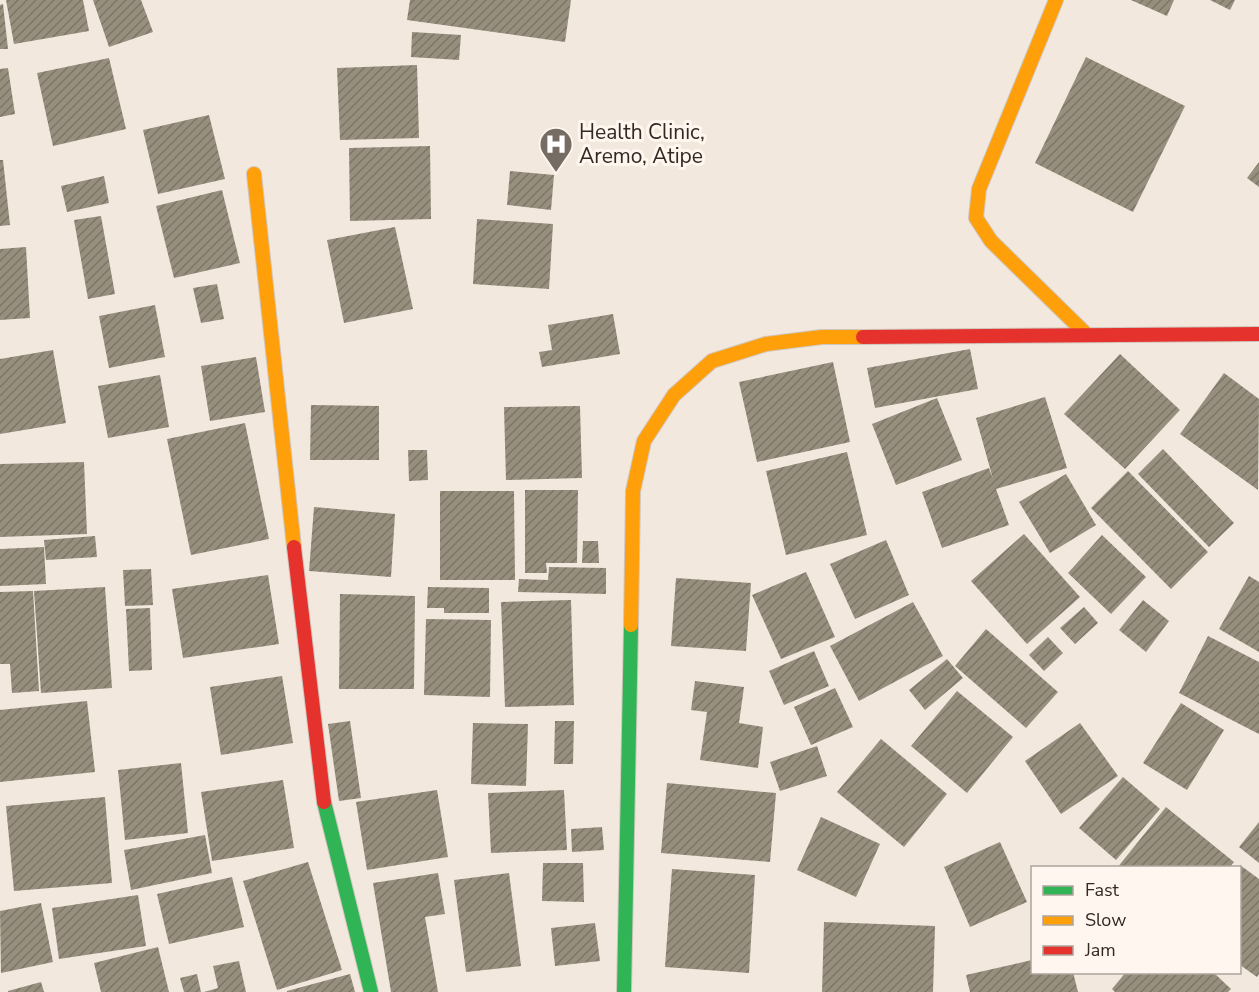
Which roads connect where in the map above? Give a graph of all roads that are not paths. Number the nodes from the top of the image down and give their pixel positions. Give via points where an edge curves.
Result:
1 (1056, 0) edge
2 (254, 174) dead end
3 (1086, 334) junction
4 (1259, 334) edge
5 (371, 992) edge
6 (624, 992) edge

1 - 3 street via 979,189 976,218 992,241
2 - 5 street via 321,791
3 - 4 street
3 - 6 street via 822,337 766,344 712,361 674,395 644,441 633,491

